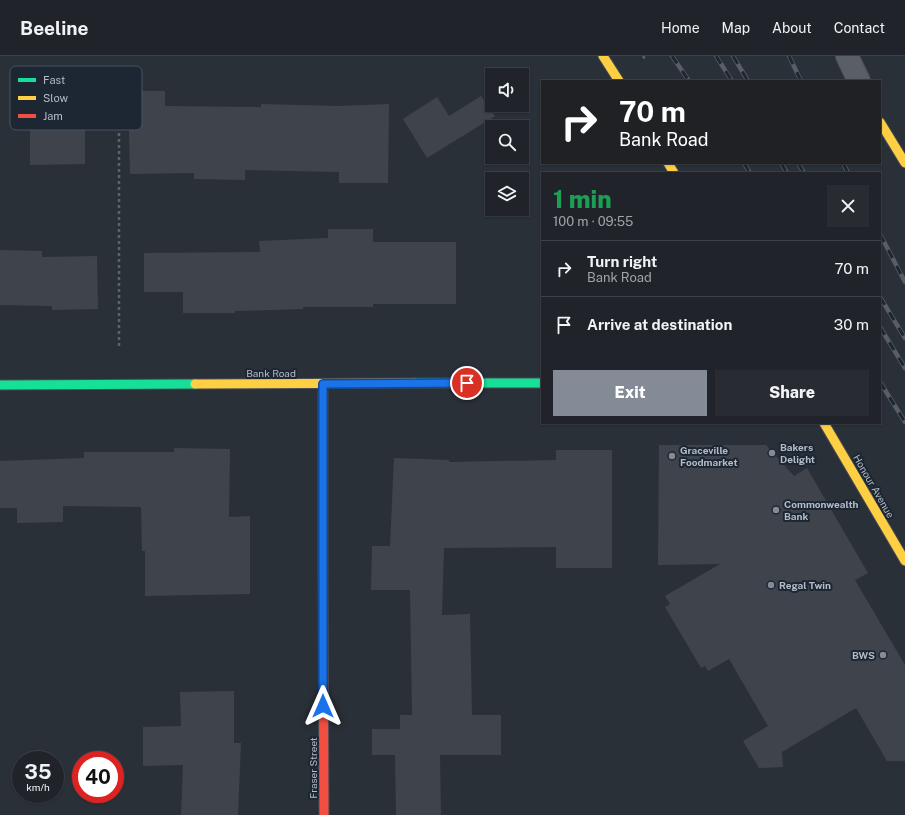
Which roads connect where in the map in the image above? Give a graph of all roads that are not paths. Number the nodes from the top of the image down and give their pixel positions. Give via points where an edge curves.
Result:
1 (603, 56) edge
2 (847, 56) edge
3 (618, 80) edge
4 (859, 80) edge
5 (881, 124) edge
6 (905, 163) edge
7 (541, 383) edge
8 (323, 384) junction
9 (0, 385) edge
10 (825, 424) edge
11 (905, 561) edge
12 (324, 815) edge

1 - 3 street
2 - 4 street
5 - 6 street
7 - 8 street, Bank Road
8 - 9 street, Bank Road
8 - 12 street, Fraser Street
10 - 11 street, Honour Avenue

